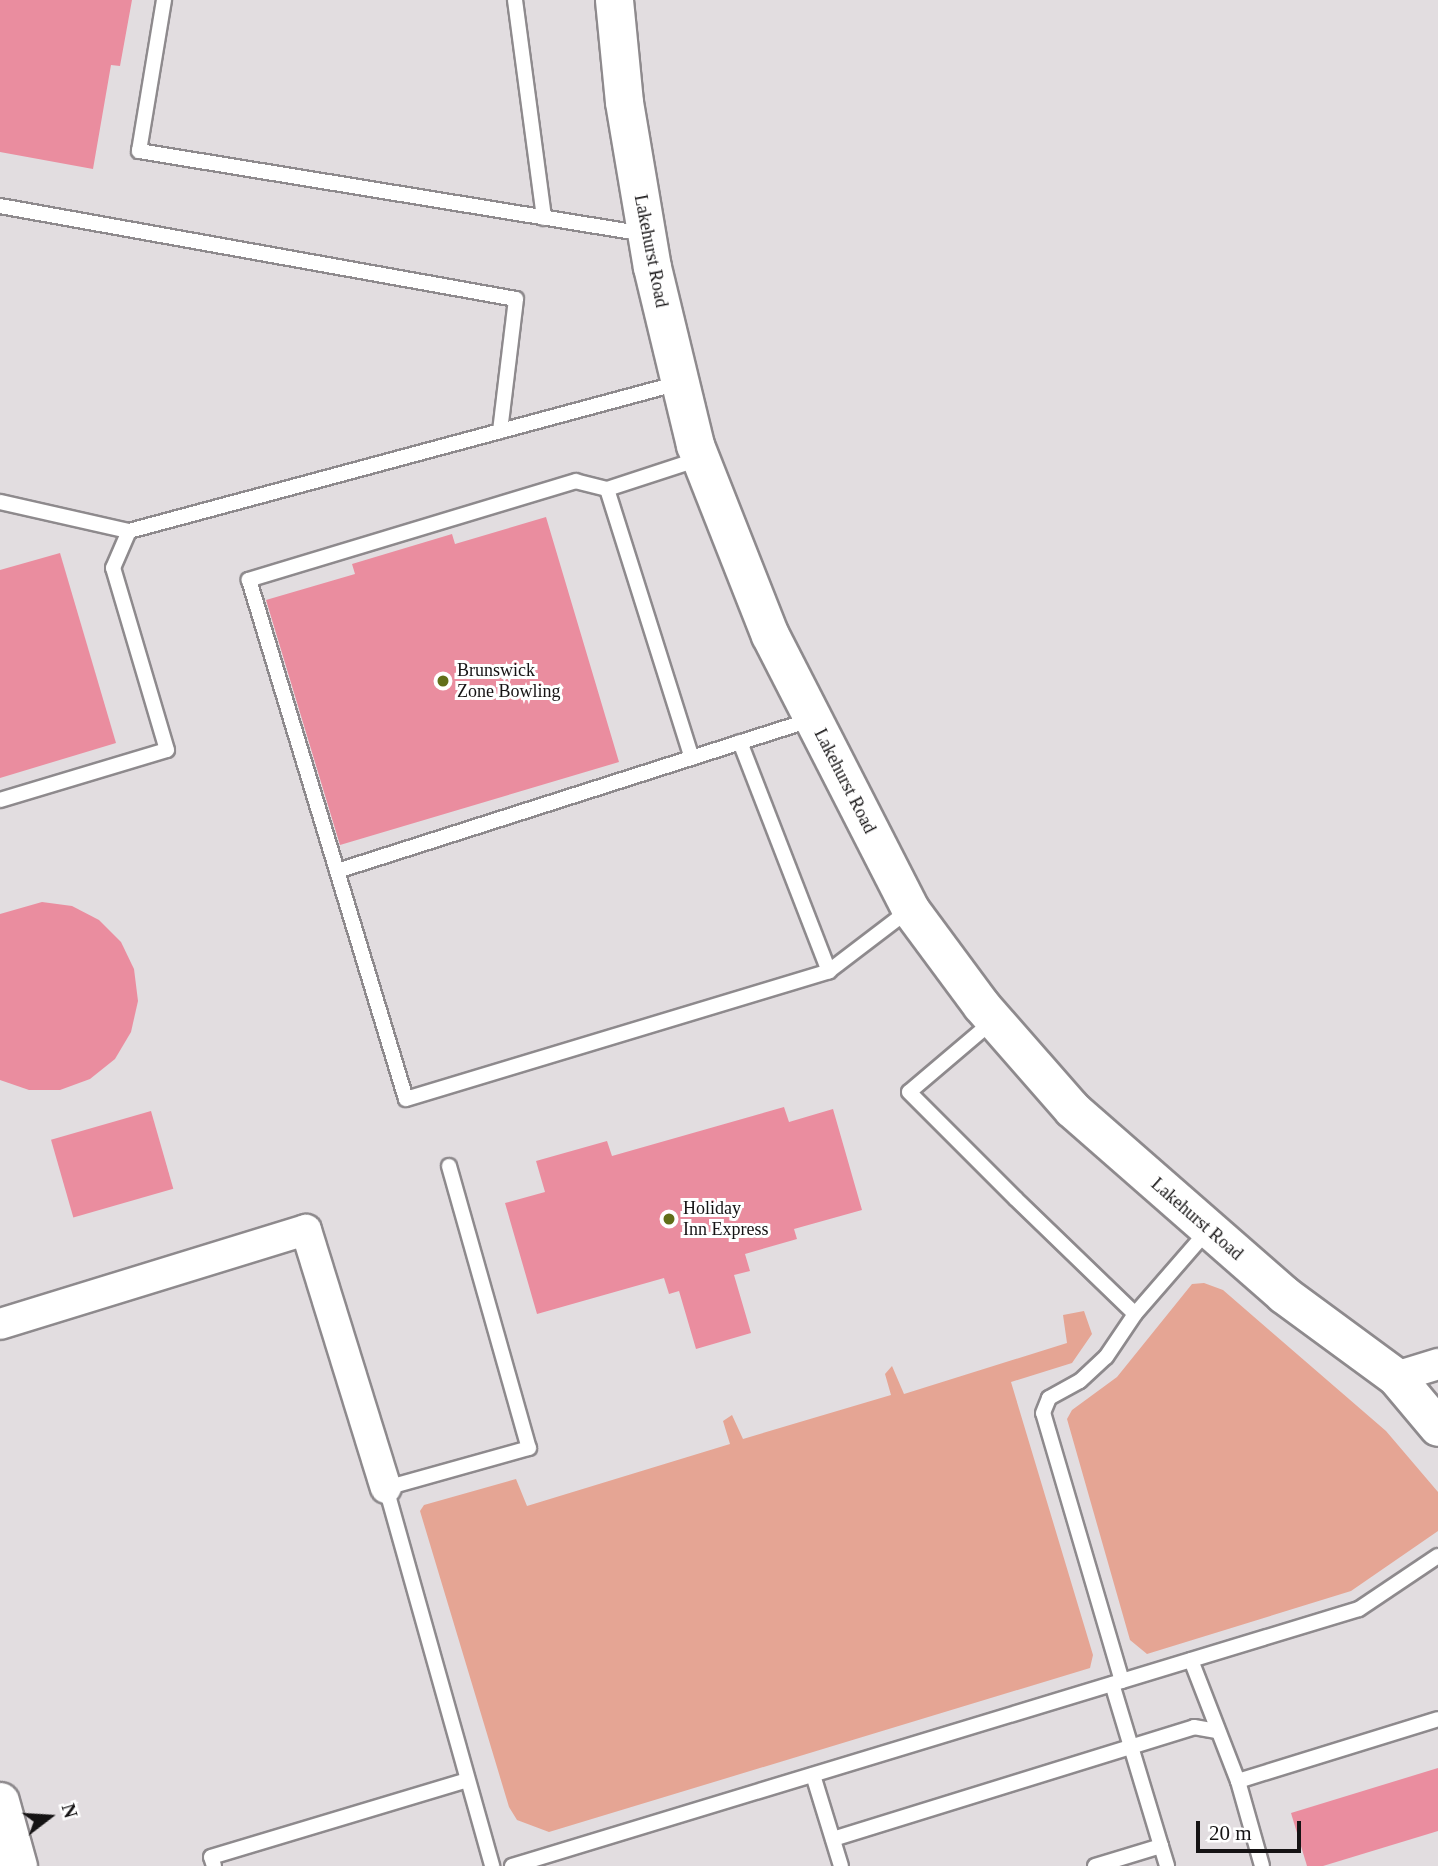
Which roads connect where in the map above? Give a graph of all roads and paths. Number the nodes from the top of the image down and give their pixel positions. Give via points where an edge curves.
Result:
1 (164, 0) edge
2 (515, 0) edge
3 (614, 0) edge
4 (0, 206) edge
5 (544, 218) junction
6 (646, 235) junction
7 (680, 383) junction
8 (500, 431) junction
9 (701, 458) junction
10 (607, 489) junction
11 (0, 502) edge
12 (129, 531) junction
13 (813, 719) junction
14 (740, 742) junction
15 (692, 758) junction
16 (0, 800) edge
17 (337, 871) junction
18 (911, 909) junction
19 (829, 971) junction
20 (995, 1020) junction
21 (449, 1166) dead end
22 (1209, 1229) junction
23 (1135, 1314) junction
24 (0, 1324) edge
25 (1438, 1364) edge
26 (1396, 1377) junction
27 (1438, 1427) edge
28 (386, 1488) junction
29 (1438, 1556) edge
30 (1191, 1660) junction
31 (1117, 1682) junction
32 (1438, 1719) edge
33 (1217, 1731) junction
34 (1131, 1746) junction
35 (813, 1775) junction
36 (467, 1780) junction
37 (1238, 1781) junction
38 (0, 1801) edge
39 (833, 1839) junction
40 (1161, 1846) junction
41 (18, 1866) edge
42 (214, 1866) edge
43 (492, 1866) edge
44 (512, 1866) edge
45 (841, 1866) edge
46 (1096, 1866) edge
47 (1167, 1866) edge
48 (1262, 1866) edge

1 - 5 lane via 139,150
2 - 5 lane
3 - 6 street, Lakehurst Road via 624,102
4 - 8 lane via 516,299
5 - 6 lane
6 - 7 street, Lakehurst Road
7 - 8 lane
7 - 9 street, Lakehurst Road
8 - 12 lane
9 - 10 lane
9 - 13 street, Lakehurst Road via 770,635
10 - 15 lane
10 - 17 lane via 576,481 249,580
11 - 12 lane
12 - 16 lane via 113,569 167,750
13 - 14 lane
13 - 18 street, Lakehurst Road
14 - 15 lane
14 - 19 lane
15 - 17 lane
17 - 19 lane via 406,1098
18 - 19 lane
18 - 20 street, Lakehurst Road
20 - 22 street, Lakehurst Road via 1072,1109
20 - 23 lane via 909,1092
21 - 28 lane via 529,1448
22 - 23 lane
22 - 26 street, Lakehurst Road via 1283,1294
23 - 31 lane via 1106,1357 1080,1381 1049,1398 1043,1413
24 - 28 street via 306,1230
25 - 26 street
26 - 27 street, Lakehurst Road
28 - 36 lane
29 - 30 lane via 1359,1609
30 - 31 lane
30 - 33 lane
31 - 34 lane
31 - 35 lane
32 - 37 lane
33 - 34 lane via 1194,1727
33 - 37 lane
34 - 39 lane
34 - 40 lane
35 - 39 lane
35 - 44 lane
36 - 42 lane via 211,1857
36 - 43 lane
37 - 48 lane
38 - 41 street
39 - 45 lane
40 - 46 lane
40 - 47 lane

